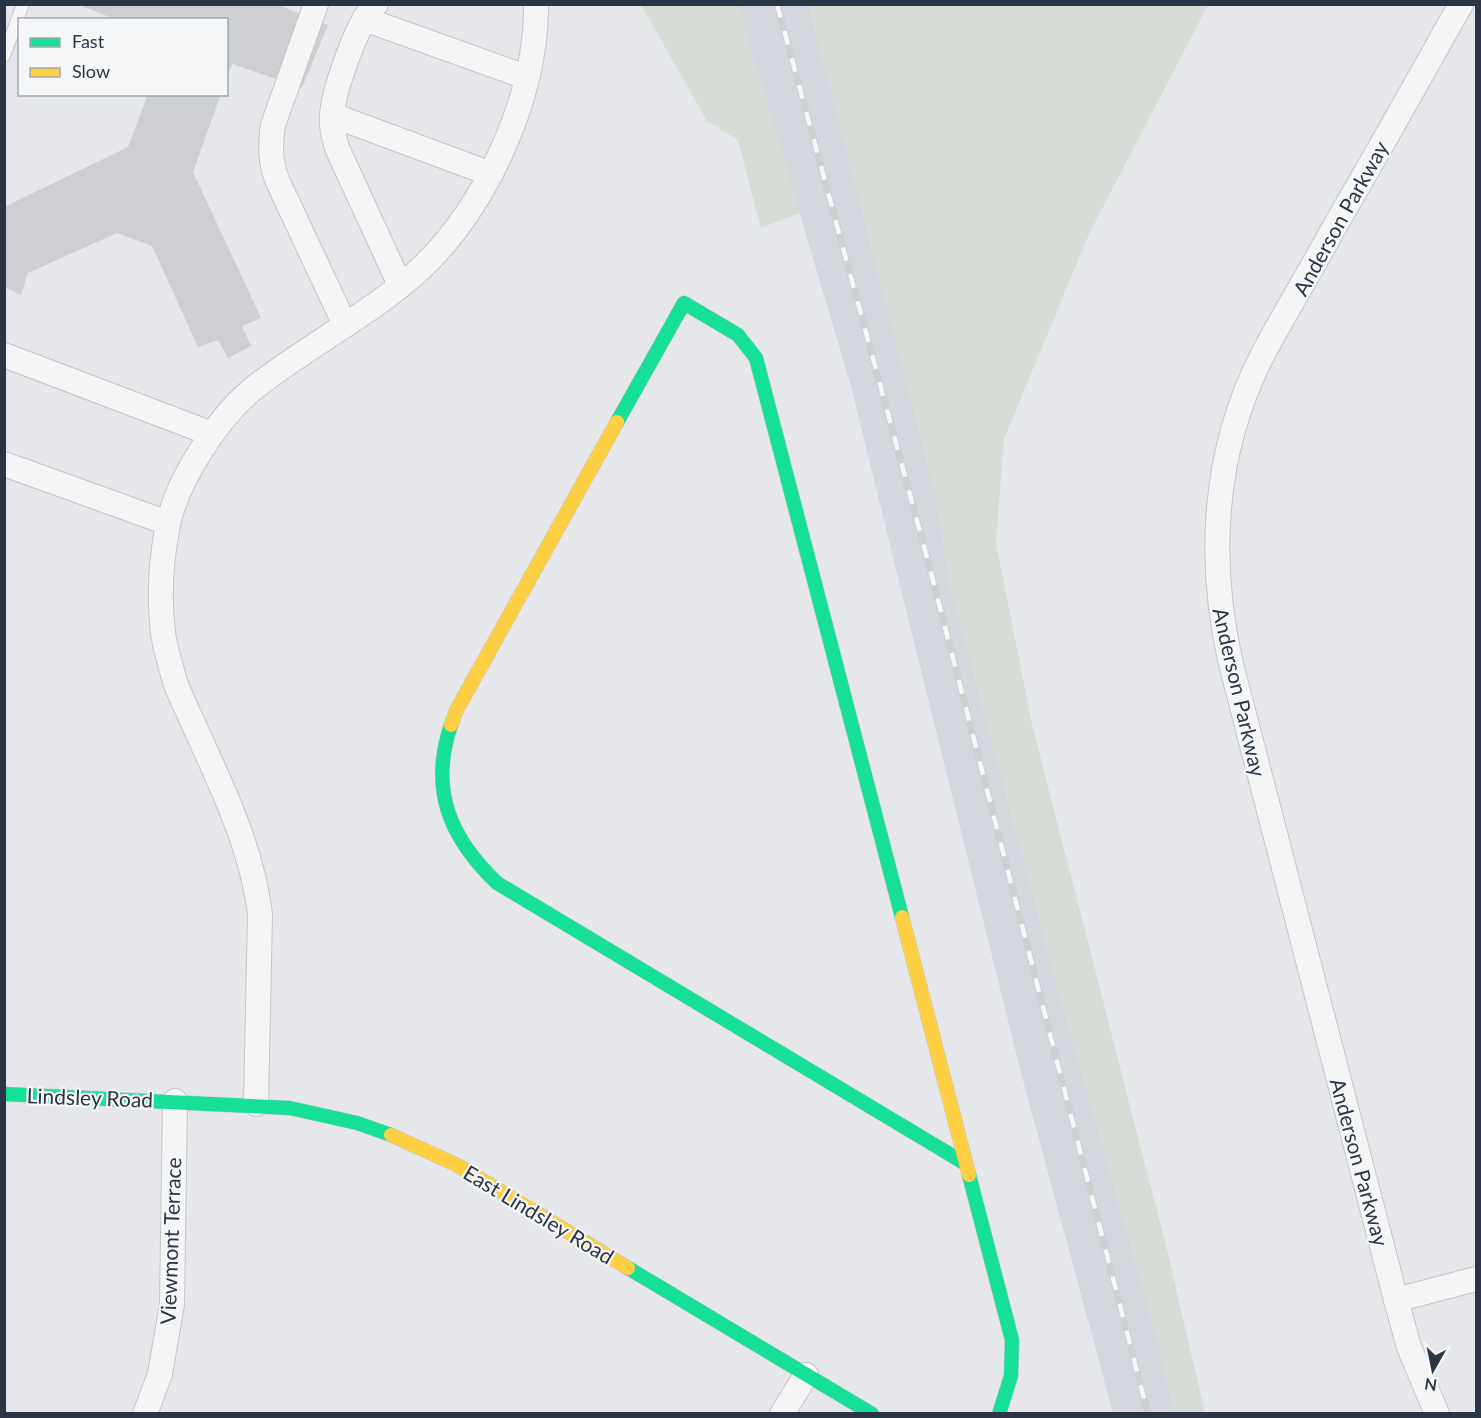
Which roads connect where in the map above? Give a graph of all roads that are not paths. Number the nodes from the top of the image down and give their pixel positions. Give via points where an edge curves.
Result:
1 (23, 4) edge
2 (316, 4) edge
3 (536, 4) edge
4 (1461, 4) edge
5 (370, 12) edge
6 (4, 56) edge
7 (526, 77) junction
8 (332, 115) junction
9 (491, 174) junction
10 (400, 285) junction
11 (345, 325) junction
12 (4, 355) edge
13 (212, 434) junction
14 (4, 464) edge
15 (168, 522) junction
16 (4, 1094) edge
17 (175, 1101) junction
18 (256, 1104) junction
19 (966, 1164) junction
20 (1476, 1279) edge
21 (1396, 1300) junction
22 (806, 1374) junction
23 (145, 1413) edge
24 (782, 1413) edge
25 (872, 1413) edge
26 (999, 1413) edge
27 (1437, 1413) edge

1 - 6 lane
2 - 11 street via 273,125 270,146 278,182
3 - 7 street
4 - 21 street, Anderson Parkway via 1262,357 1232,433 1222,473 1215,551 1222,627
5 - 7 street
5 - 8 street via 336,93
7 - 9 street
8 - 9 street
8 - 10 street via 337,148
9 - 10 street via 428,262
10 - 11 street
11 - 13 street via 253,389
12 - 13 street
13 - 15 street
14 - 15 street
15 - 18 street via 161,602 163,635 175,682 243,841 257,891 260,914
16 - 17 street, Lindsley Road
17 - 18 street, East Lindsley Road
17 - 23 street, Viewmont Terrace via 172,1304 160,1374
18 - 22 street, East Lindsley Road via 357,1123 457,1165
19 - 19 street via 756,358 738,335 684,303 456,711 445,742 441,777 450,821 469,855 497,883
19 - 26 street via 1012,1340 1011,1376
20 - 21 street
21 - 27 street, Anderson Parkway via 1409,1347
22 - 24 street
22 - 25 street, East Lindsley Road

